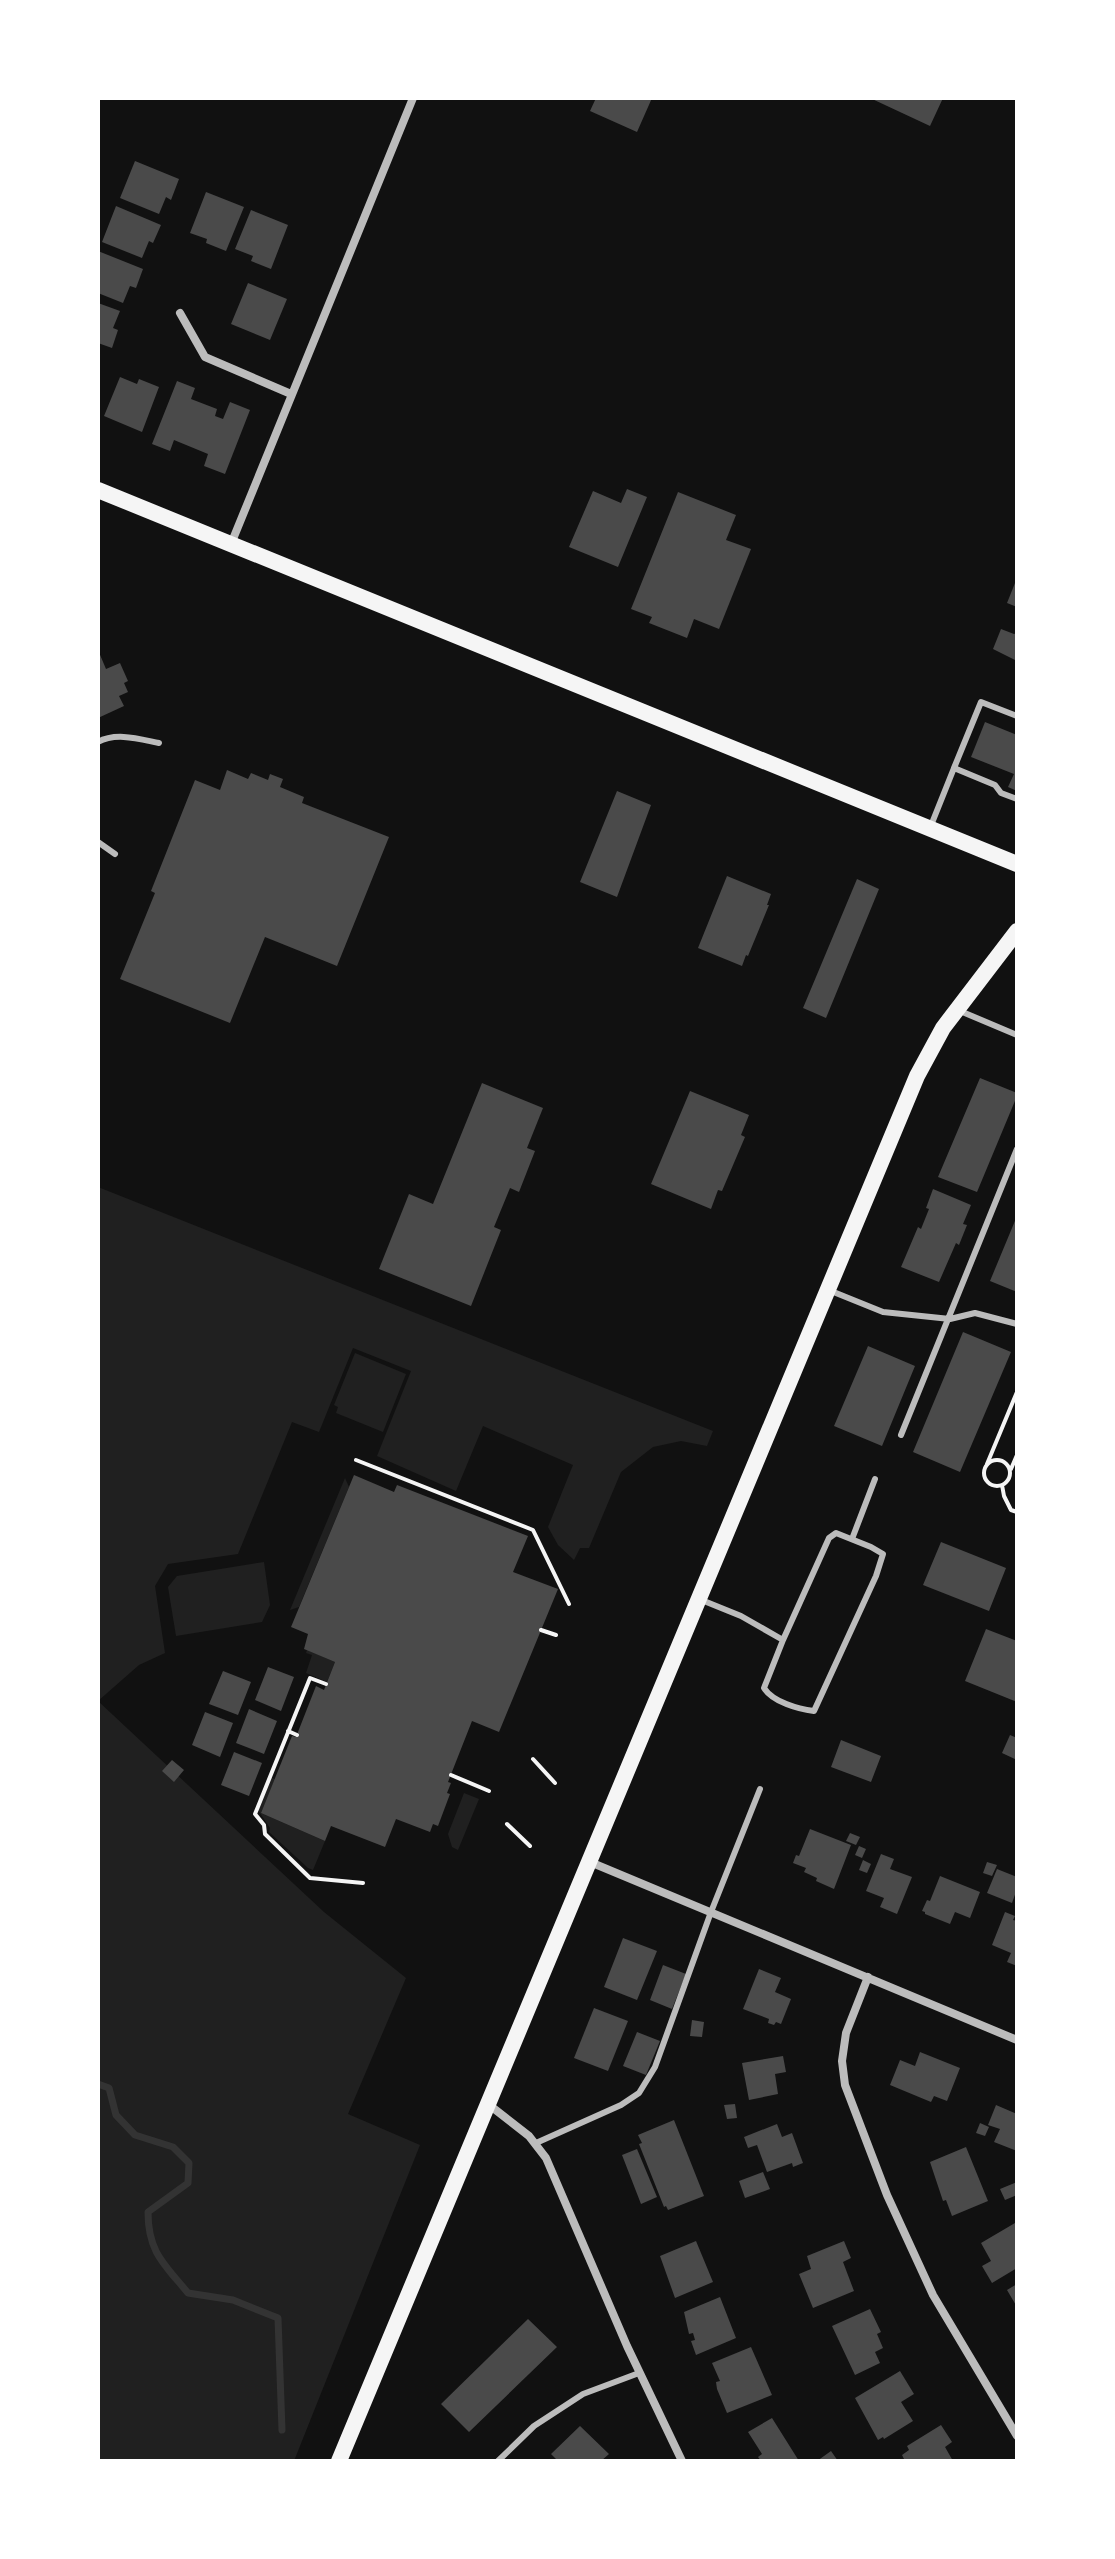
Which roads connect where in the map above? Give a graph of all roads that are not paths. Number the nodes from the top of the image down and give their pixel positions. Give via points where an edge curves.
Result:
1 (413, 98) edge
2 (180, 313) dead end
3 (291, 394) junction
4 (98, 490) edge
5 (231, 544) junction
6 (1017, 716) edge
7 (98, 742) edge
8 (159, 743) dead end
9 (954, 768) junction
10 (1017, 799) edge
11 (930, 829) junction
12 (98, 842) edge
13 (115, 854) dead end
14 (1017, 864) edge
15 (1017, 931) edge
16 (957, 1009) junction
17 (1017, 1035) edge
18 (1017, 1149) edge
19 (827, 1290) junction
20 (950, 1319) junction
21 (1017, 1324) edge
22 (901, 1435) dead end
23 (875, 1479) dead end
24 (852, 1539) junction
25 (699, 1599) junction
26 (783, 1640) junction
27 (760, 1789) dead end
28 (590, 1862) junction
29 (711, 1912) junction
30 (868, 1977) junction
31 (1017, 2040) edge
32 (488, 2104) junction
33 (536, 2143) junction
34 (639, 2373) junction
35 (1017, 2436) edge
36 (339, 2461) edge
37 (498, 2461) edge
38 (682, 2461) edge

1 - 3 street
2 - 3 street via 205,357
3 - 5 street
4 - 5 main road
5 - 11 main road
6 - 9 lane via 981,702
7 - 8 lane via 127,737
9 - 10 lane
9 - 11 lane
11 - 14 main road
12 - 13 lane
15 - 16 main road
16 - 17 lane
16 - 19 main road via 926,1056
18 - 20 lane
19 - 20 lane via 883,1312
19 - 25 main road
20 - 21 lane via 975,1313
20 - 22 lane
23 - 24 lane
24 - 26 lane via 836,1533 829,1538
24 - 26 lane via 883,1554 814,1711 769,1696 764,1688
25 - 26 lane
25 - 28 main road
27 - 29 lane
28 - 29 street
28 - 32 main road
29 - 30 street
29 - 33 lane via 655,2067 639,2093
30 - 31 street
30 - 35 street via 843,2049 843,2074 852,2104 928,2285
32 - 33 street
32 - 36 main road
33 - 34 street
34 - 37 lane via 583,2394 534,2426
34 - 38 street

